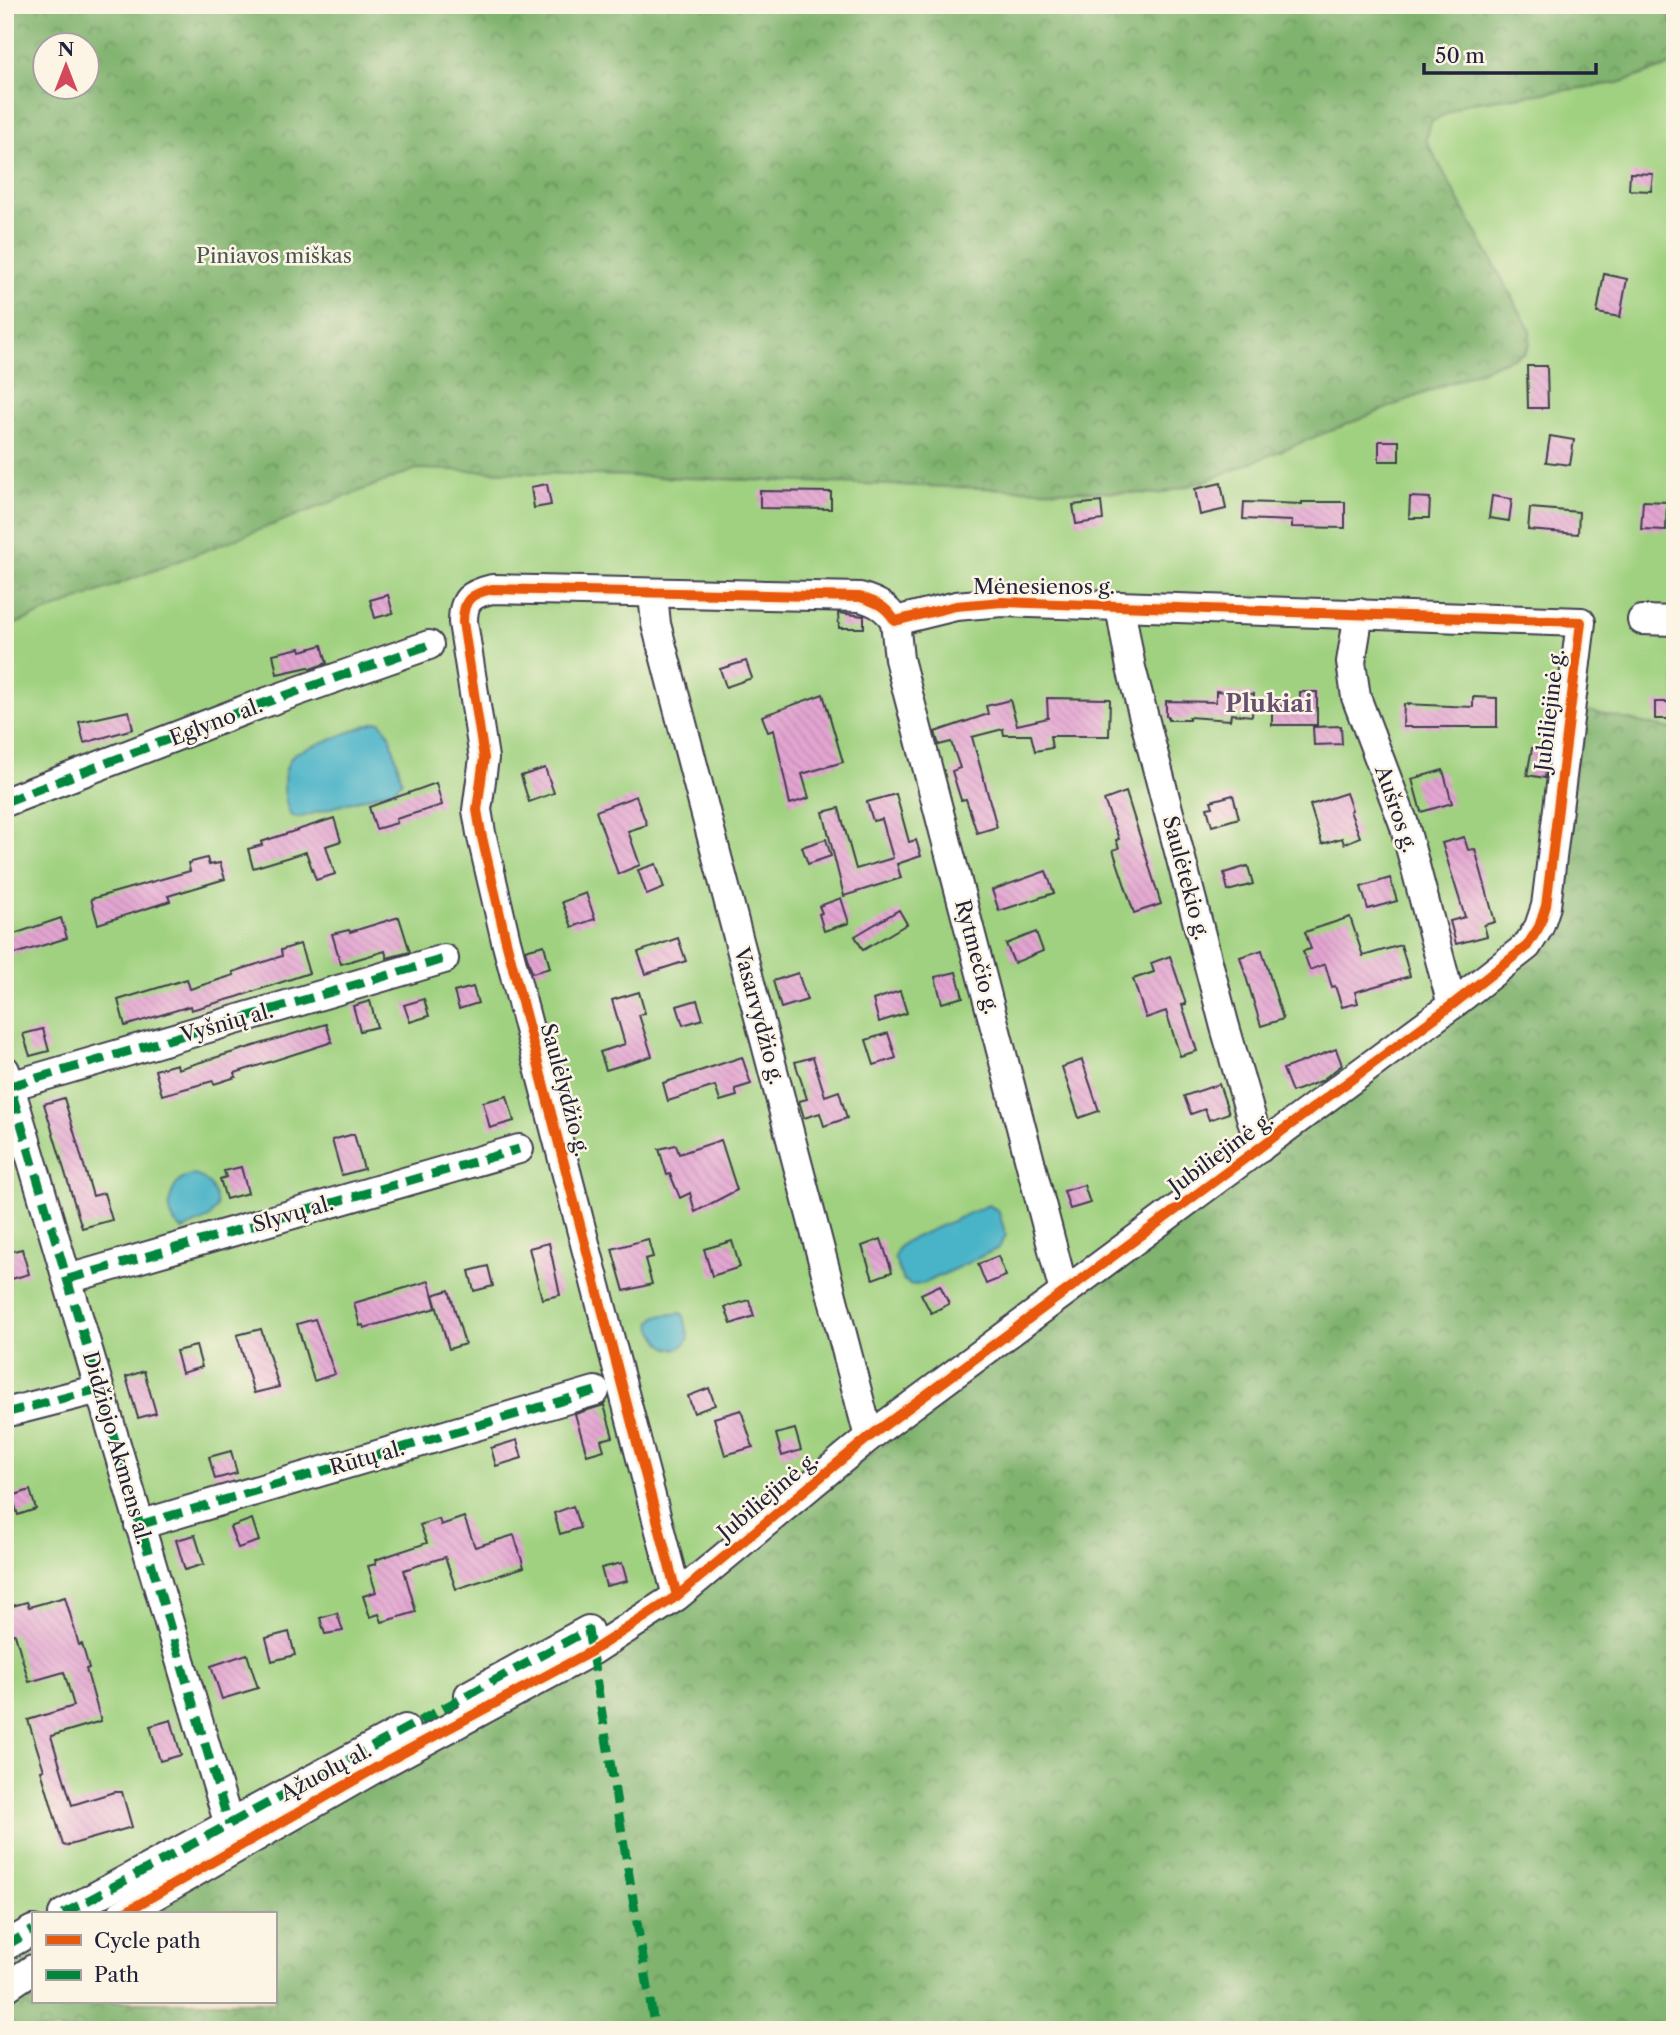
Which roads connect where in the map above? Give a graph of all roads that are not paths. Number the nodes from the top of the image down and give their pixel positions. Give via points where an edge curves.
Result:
1 (653, 594) junction
2 (1120, 606) junction
3 (1359, 613) junction
4 (1642, 620) dead end
5 (895, 621) junction
6 (1675, 621) edge
7 (1580, 622) joint
8 (429, 645) dead end
9 (5, 802) edge
10 (444, 959) dead end
11 (1452, 1005) junction
12 (8, 1078) edge
13 (519, 1149) dead end
14 (1260, 1149) junction
15 (68, 1279) junction
16 (1064, 1292) junction
17 (99, 1389) junction
18 (595, 1391) dead end
19 (5, 1413) edge
20 (869, 1437) junction
21 (139, 1525) junction
22 (677, 1596) junction
23 (588, 1630) dead end
24 (229, 1825) junction
25 (67, 1912) edge
26 (125, 1912) edge
27 (32, 1931) edge
28 (5, 1946) edge
29 (32, 1970) edge
30 (5, 1988) edge

1 - 5 street via 860,597 888,610
1 - 20 street, Vasarvydžio g. via 660,638
1 - 22 street, Saulėlydžio g. via 492,589 469,598 463,622 484,758 477,810 481,833
2 - 3 street, Mėnesienos g.
2 - 5 street, Mėnesienos g. via 1002,602 956,606
2 - 14 street, Saulėtekio g. via 1134,681
3 - 7 street, Mėnesienos g.
3 - 11 street, Aušros g. via 1351,662 1356,697 1404,824
4 - 6 street
5 - 16 street, Rytmečio g. via 899,659
7 - 11 street, Jubiliejinė g. via 1546,906 1539,927 1527,946
8 - 9 street, Eglyno al.
10 - 12 street, Vyšnių al.
11 - 14 street, Jubiliejinė g.
12 - 15 street, Didžiojo Akmens al.
13 - 15 street, Slyvų al.
14 - 16 street, Jubiliejinė g.
15 - 17 street, Didžiojo Akmens al.
16 - 20 street, Jubiliejinė g.
17 - 19 street
17 - 21 street, Didžiojo Akmens al.
18 - 21 street, Rūtų al.
20 - 22 street, Jubiliejinė g.
21 - 24 street, Didžiojo Akmens al.
22 - 26 street, Jubiliejinė g. via 592,1651 386,1762
23 - 24 street, Ąžuolų al.
24 - 25 street, Ąžuolų al.
27 - 28 street
29 - 30 street

